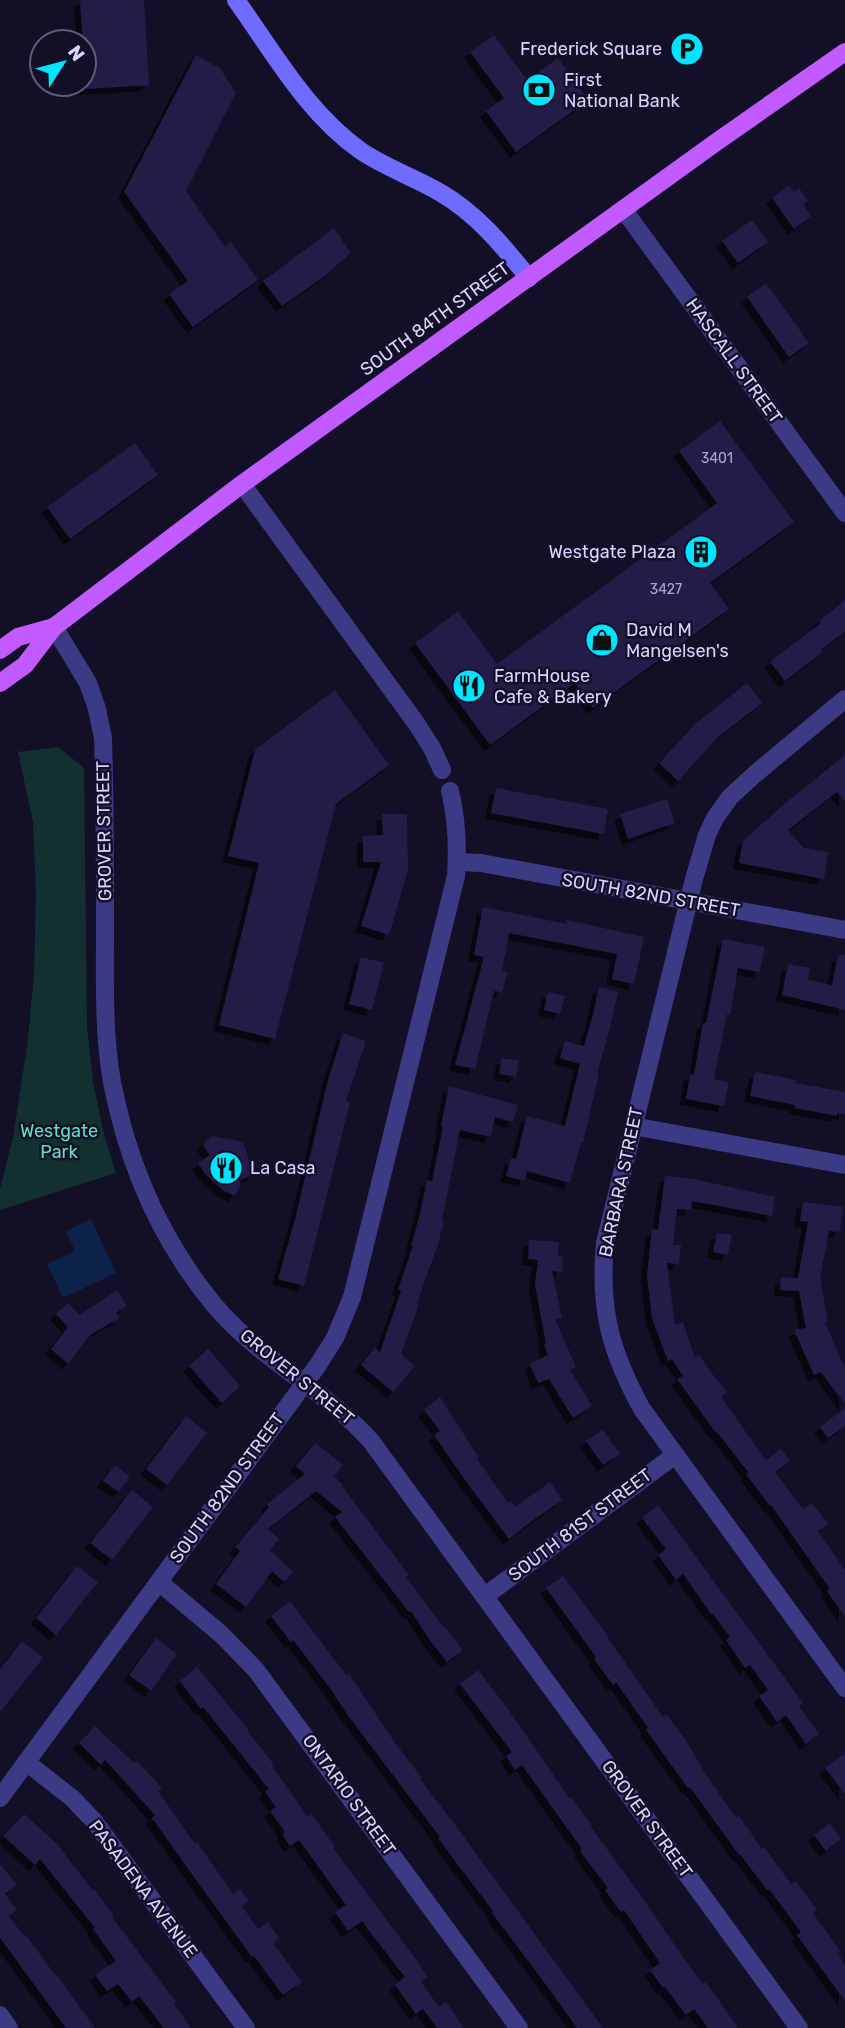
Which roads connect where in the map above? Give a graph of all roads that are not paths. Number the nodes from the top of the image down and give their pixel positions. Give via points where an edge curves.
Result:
1 (236, 0) edge
2 (845, 51) edge
3 (623, 209) junction
4 (529, 278) junction
5 (242, 484) junction
6 (845, 513) edge
7 (54, 627) junction
8 (0, 650) edge
9 (0, 683) edge
10 (845, 699) edge
11 (442, 771) dead end
12 (450, 791) dead end
13 (457, 862) junction
14 (688, 902) junction
15 (845, 930) edge
16 (633, 1126) junction
17 (845, 1165) edge
18 (304, 1383) junction
19 (675, 1455) junction
20 (159, 1582) junction
21 (485, 1596) junction
22 (845, 1688) edge
23 (26, 1762) junction
24 (0, 1798) edge
25 (0, 2015) edge
26 (9, 2028) edge
27 (246, 2028) edge
28 (519, 2028) edge
29 (799, 2028) edge

1 - 4 main road via 298,88 338,131 362,151 462,206
2 - 3 main road, SOUTH 84TH STREET
3 - 4 main road, SOUTH 84TH STREET
3 - 6 street, HASCALL STREET
4 - 5 main road, SOUTH 84TH STREET
5 - 7 main road, SOUTH 84TH STREET
5 - 11 street via 416,723
7 - 8 main road, SOUTH 84TH STREET via 18,638
7 - 9 main road, SOUTH 84TH STREET via 25,666
7 - 18 street, GROVER STREET via 88,682 103,738 107,1033 111,1080 125,1142 160,1223 199,1285 238,1329
10 - 14 street, BARBARA STREET via 730,797 707,835
12 - 13 street, SOUTH 82ND STREET
13 - 14 street, SOUTH 82ND STREET
13 - 18 street, SOUTH 82ND STREET via 352,1297 335,1338
14 - 15 street, SOUTH 82ND STREET
14 - 16 street, BARBARA STREET
16 - 17 street
16 - 19 street, BARBARA STREET via 605,1243 603,1301 627,1381
18 - 20 street, SOUTH 82ND STREET
18 - 21 street, GROVER STREET via 371,1441
19 - 21 street, SOUTH 81ST STREET
19 - 22 street, BARBARA STREET
20 - 23 street, SOUTH 82ND STREET
20 - 28 street, ONTARIO STREET via 256,1670
21 - 29 street, GROVER STREET
23 - 24 street, SOUTH 82ND STREET
23 - 27 street, PASADENA AVENUE via 94,1821
25 - 26 street

